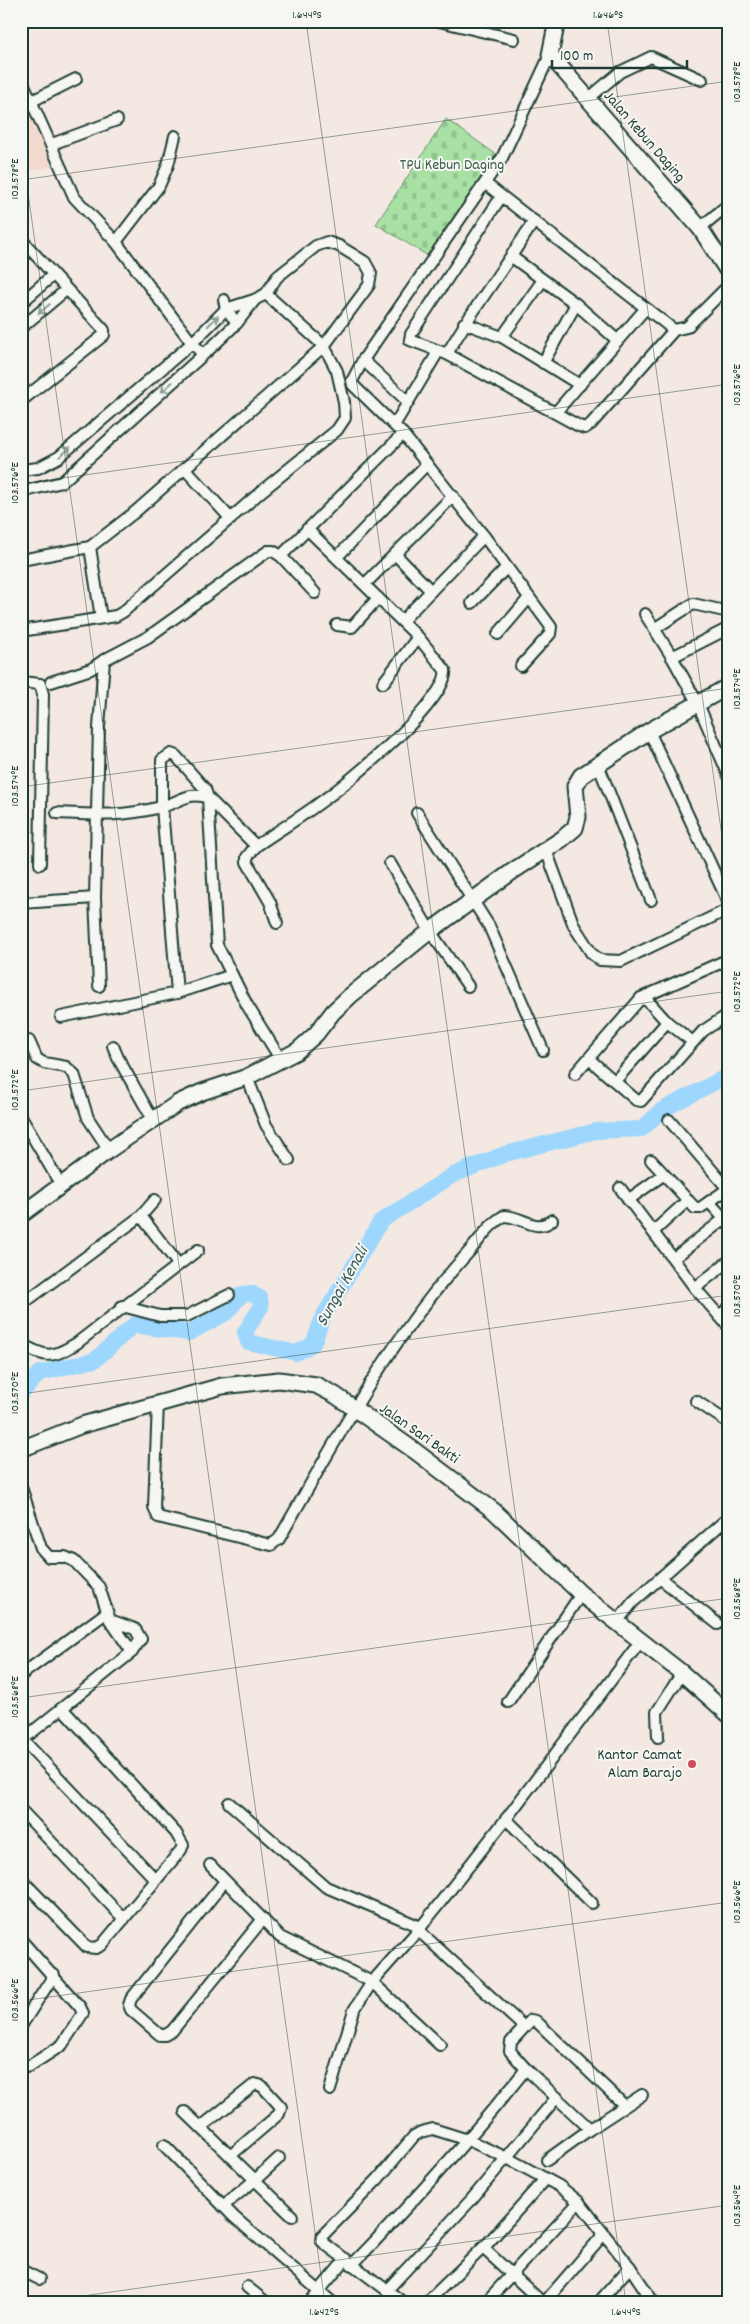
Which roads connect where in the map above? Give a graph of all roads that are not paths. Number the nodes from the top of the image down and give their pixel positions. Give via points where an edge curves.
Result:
1 (557, 21) edge
2 (441, 22) edge
3 (514, 39) dead end
4 (550, 55) junction
5 (21, 78) edge
6 (76, 79) dead end
7 (702, 80) dead end
8 (588, 99) junction
9 (32, 101) junction
10 (117, 120) dead end
11 (175, 136) dead end
12 (52, 144) junction
13 (486, 184) junction
14 (502, 197) junction
15 (729, 204) edge
16 (534, 221) junction
17 (700, 228) junction
18 (21, 239) edge
19 (116, 242) junction
20 (512, 257) junction
21 (729, 273) edge
22 (54, 275) junction
23 (543, 280) junction
24 (729, 285) edge
25 (66, 290) junction
26 (266, 294) junction
27 (254, 300) junction
28 (21, 303) edge
29 (225, 304) junction
30 (576, 304) junction
31 (645, 309) junction
32 (237, 323) junction
33 (464, 323) junction
34 (21, 328) edge
35 (674, 330) junction
36 (502, 337) junction
37 (618, 340) junction
38 (192, 343) junction
39 (324, 346) junction
40 (443, 353) junction
41 (203, 354) junction
42 (363, 360) junction
43 (543, 363) junction
44 (580, 384) junction
45 (21, 401) edge
46 (408, 402) junction
47 (556, 412) junction
48 (395, 424) junction
49 (403, 434) junction
50 (427, 464) junction
51 (185, 468) junction
52 (21, 470) edge
53 (21, 492) edge
54 (453, 496) junction
55 (231, 519) junction
56 (307, 529) junction
57 (484, 536) junction
58 (90, 547) junction
59 (395, 554) junction
60 (281, 556) junction
61 (338, 557) junction
62 (21, 560) edge
63 (506, 568) junction
64 (365, 584) junction
65 (431, 591) junction
66 (316, 593) dead end
67 (378, 598) junction
68 (528, 599) junction
69 (472, 603) dead end
70 (729, 612) edge
71 (645, 614) dead end
72 (101, 618) junction
73 (402, 621) junction
74 (336, 625) dead end
75 (729, 628) edge
76 (654, 629) junction
77 (21, 631) edge
78 (498, 634) dead end
79 (418, 637) junction
80 (672, 658) junction
81 (104, 660) junction
82 (521, 666) dead end
83 (21, 682) edge
84 (51, 682) dead end
85 (383, 683) dead end
86 (729, 686) edge
87 (698, 704) junction
88 (648, 731) junction
89 (598, 764) junction
90 (729, 776) edge
91 (208, 798) junction
92 (162, 807) junction
93 (57, 813) dead end
94 (417, 813) dead end
95 (98, 815) junction
96 (256, 846) junction
97 (546, 850) junction
98 (390, 863) dead end
99 (40, 864) dead end
100 (724, 884) edge
101 (95, 898) junction
102 (472, 900) junction
103 (652, 900) dead end
104 (21, 903) edge
105 (729, 904) edge
106 (729, 909) edge
107 (277, 923) dead end
108 (430, 931) junction
109 (729, 959) edge
110 (232, 975) junction
111 (99, 986) dead end
112 (468, 986) dead end
113 (177, 993) junction
114 (641, 998) junction
115 (729, 1014) edge
116 (61, 1017) dead end
117 (667, 1022) junction
118 (29, 1041) dead end
119 (693, 1042) junction
120 (113, 1046) dead end
121 (542, 1050) dead end
122 (589, 1059) junction
123 (281, 1060) junction
124 (575, 1074) dead end
125 (247, 1078) junction
126 (615, 1081) junction
127 (21, 1117) edge
128 (153, 1120) junction
129 (668, 1120) dead end
130 (109, 1150) junction
131 (289, 1160) dead end
132 (651, 1160) dead end
133 (663, 1175) junction
134 (61, 1185) junction
135 (620, 1188) dead end
136 (728, 1188) edge
137 (155, 1200) dead end
138 (628, 1200) junction
139 (687, 1201) junction
140 (710, 1202) junction
141 (21, 1215) edge
142 (141, 1216) junction
143 (552, 1220) dead end
144 (726, 1222) edge
145 (653, 1232) junction
146 (198, 1250) dead end
147 (674, 1258) junction
148 (729, 1261) edge
149 (178, 1264) junction
150 (695, 1288) junction
151 (229, 1295) dead end
152 (21, 1305) edge
153 (122, 1306) junction
154 (729, 1308) edge
155 (719, 1316) junction
156 (729, 1327) edge
157 (21, 1344) edge
158 (696, 1401) dead end
159 (158, 1403) junction
160 (354, 1410) junction
161 (729, 1424) edge
162 (21, 1449) edge
163 (21, 1487) edge
164 (729, 1517) edge
165 (661, 1579) junction
166 (581, 1594) junction
167 (108, 1616) junction
168 (617, 1622) junction
169 (718, 1624) dead end
170 (640, 1642) junction
171 (132, 1652) junction
172 (682, 1673) junction
173 (21, 1675) edge
174 (508, 1702) dead end
175 (62, 1708) junction
176 (729, 1715) edge
177 (658, 1737) dead end
178 (22, 1741) edge
179 (229, 1804) dead end
180 (21, 1810) edge
181 (506, 1819) junction
182 (210, 1865) dead end
183 (21, 1879) edge
184 (156, 1880) junction
185 (225, 1880) junction
186 (592, 1902) dead end
187 (124, 1918) junction
188 (263, 1919) junction
189 (420, 1929) junction
190 (21, 1940) edge
191 (54, 1975) junction
192 (372, 1982) junction
193 (21, 2026) edge
194 (524, 2027) junction
195 (440, 2045) dead end
196 (21, 2069) edge
197 (526, 2069) junction
198 (330, 2090) dead end
199 (642, 2094) dead end
200 (557, 2097) junction
201 (625, 2106) junction
202 (185, 2112) dead end
203 (201, 2127) junction
204 (590, 2129) junction
205 (468, 2140) junction
206 (164, 2144) dead end
207 (230, 2156) junction
208 (279, 2158) dead end
209 (507, 2158) junction
210 (547, 2160) dead end
211 (255, 2180) junction
212 (544, 2180) junction
213 (579, 2202) junction
214 (223, 2206) junction
215 (292, 2216) dead end
216 (603, 2236) junction
217 (486, 2245) junction
218 (349, 2262) junction
219 (630, 2267) junction
220 (21, 2270) edge
221 (39, 2280) dead end
222 (508, 2280) junction
223 (247, 2287) dead end
224 (319, 2290) junction
225 (386, 2290) junction
226 (648, 2300) edge
227 (267, 2303) edge
228 (309, 2303) edge
229 (333, 2303) edge
230 (404, 2303) edge
231 (426, 2303) edge
232 (485, 2303) edge
233 (543, 2303) edge
234 (598, 2303) edge

1 - 4 street
2 - 3 street
4 - 8 street, Jalan Kebun Daging
4 - 13 street via 502,158
5 - 9 street
6 - 9 street
7 - 8 street via 651,57 620,72
8 - 17 street, Jalan Kebun Daging
9 - 12 street
10 - 12 street
11 - 19 street via 159,186
12 - 19 street via 74,196
13 - 14 street
13 - 42 street
14 - 16 street
14 - 40 street via 411,334 412,342
15 - 17 street
16 - 20 street
16 - 31 street
17 - 21 street, Jalan Kebun Daging
18 - 22 street
19 - 38 street
20 - 23 street
20 - 33 street
22 - 25 street
22 - 28 street
23 - 30 street
23 - 36 street
24 - 35 street via 686,327
25 -> 34 street
25 - 45 street via 104,329 104,335
26 - 27 street
26 - 39 street
26 - 39 street via 277,277 316,246 328,242 365,262 371,273 369,285
27 - 29 street
27 - 32 street
29 - 32 street
38 -> 29 street
30 - 37 street
30 - 43 street
31 - 35 street
31 - 37 street
32 - 41 street
33 - 36 street
33 - 40 street
35 - 47 street via 591,424 585,428 579,426
36 - 43 street
37 - 44 street
38 - 41 street
52 -> 38 street via 38,468 59,457
39 - 51 street
39 - 55 street via 337,371 345,418 337,430
40 - 46 street
40 - 47 street
41 -> 53 street via 62,482
42 - 46 street
42 - 48 street via 353,375 353,385
43 - 44 street
44 - 47 street
46 - 48 street
48 - 49 street
49 - 50 street
49 - 56 street
50 - 54 street
50 - 61 street
51 - 55 street
51 - 58 street
54 - 57 street
54 - 59 street
55 - 72 street via 124,612
56 - 60 street
56 - 61 street
57 - 63 street
57 - 65 street
58 - 62 street
58 - 72 street
59 - 64 street
59 - 65 street
60 - 66 street
60 - 81 street via 268,551 148,636
61 - 64 street
63 - 68 street
63 - 69 street
64 - 67 street
65 - 73 street
67 - 73 street
67 - 74 street via 352,627
68 - 78 street
68 - 82 street via 551,630
70 - 76 street via 693,604
71 - 76 street
72 - 77 street
73 - 79 street
75 - 80 street
76 - 80 street
79 - 85 street
79 - 96 street via 444,670 444,681 432,698 413,722 332,794
80 - 87 street
81 - 84 street via 91,669
81 - 95 street
83 - 99 street via 40,684 43,694
86 - 87 street
87 - 88 street
87 - 90 street
88 - 89 street
88 - 100 street
89 - 97 street via 577,781 578,817 575,828
89 - 103 street
91 - 92 street via 190,796
91 - 92 street via 205,790 171,754 162,760
91 - 96 street
91 - 110 street via 217,945
92 - 95 street
92 - 113 street
93 - 95 street
94 - 102 street
95 - 101 street
96 - 107 street via 247,862 270,902
97 - 102 street
97 - 106 street via 574,926 592,954 600,960 621,961
98 - 108 street
100 - 105 street
101 - 104 street
101 - 111 street
102 - 108 street
102 - 121 street via 489,926
108 - 112 street
108 - 123 street via 350,996 297,1051
109 - 114 street
110 - 113 street
110 - 123 street
113 - 116 street
114 - 117 street
114 - 122 street
115 - 119 street via 713,1022
117 - 119 street
117 - 126 street
118 - 130 street via 37,1059 66,1067 74,1074 88,1118
119 - 126 street via 641,1101
120 - 128 street
122 - 124 street
122 - 126 street
123 - 125 street
125 - 128 street via 202,1092
125 - 131 street via 266,1125
127 - 134 street
128 - 130 street
129 - 136 street
130 - 134 street
132 - 133 street
133 - 138 street
133 - 139 street
134 - 141 street
135 - 138 street
136 - 140 street
137 - 142 street
138 - 145 street
139 - 140 street via 698,1209
139 - 145 street
140 - 144 street
142 - 149 street
142 - 152 street
143 - 160 street via 538,1227 511,1216 498,1220 442,1280 404,1331
144 - 147 street
145 - 147 street
146 - 149 street
147 - 150 street
148 - 150 street
149 - 153 street
150 - 155 street
151 - 153 street via 187,1316 160,1316
153 - 157 street via 58,1355 40,1354
154 - 155 street
155 - 156 street
158 - 161 street
159 - 160 street, Jalan Sari Bakti via 222,1386 279,1380 316,1385
159 - 160 street via 154,1507 158,1517 266,1545 278,1539
159 - 162 street, Jalan Sari Bakti via 82,1425
160 - 166 street, Jalan Sari Bakti via 415,1451 494,1512
163 - 167 street via 41,1548 49,1557 65,1557 74,1561 99,1587
164 - 165 street
165 - 168 street via 633,1602
165 - 169 street
166 - 168 street, Jalan Sari Bakti
166 - 174 street
167 - 171 street
167 - 171 street via 139,1633 141,1639
167 - 173 street
168 - 170 street, Jalan Sari Bakti
170 - 172 street, Jalan Sari Bakti
170 - 181 street
171 - 175 street
172 - 176 street, Jalan Sari Bakti
172 - 177 street via 657,1712
175 - 178 street
175 - 184 street via 181,1840 182,1850
178 - 184 street
179 - 189 street via 326,1887
180 - 187 street
181 - 186 street
181 - 189 street
182 - 185 street
183 - 187 street via 87,1947 102,1945
184 - 187 street
185 - 188 street
185 - 188 street via 131,1999 131,2010 160,2035 172,2031
188 - 192 street via 280,1938
189 - 192 street
189 - 194 street
190 - 191 street
191 - 193 street
191 - 196 street via 82,2013 62,2045
192 - 195 street
192 - 198 street via 354,2010
194 - 197 street via 509,2046
194 - 201 street via 531,2020 536,2021
197 - 200 street
197 - 205 street
199 - 201 street
200 - 204 street
200 - 209 street
201 - 204 street
202 - 203 street
203 - 207 street
203 - 207 street via 255,2084 262,2086 281,2107 280,2114
204 - 210 street
205 - 209 street
205 - 218 street via 416,2199
205 - 218 street via 433,2129 414,2136 394,2162 322,2236 322,2242
206 - 214 street
207 - 211 street
208 - 211 street
209 - 212 street
209 - 225 street via 472,2200
211 - 214 street
211 - 215 street
212 - 213 street via 559,2186
212 - 217 street
213 - 216 street
213 - 222 street
214 - 224 street
216 - 219 street
216 - 233 street
217 - 222 street
217 - 231 street
218 - 224 street
218 - 225 street
219 - 226 street
219 - 234 street
220 - 221 street
222 - 232 street
222 - 233 street
223 - 227 street
224 - 228 street
224 - 229 street
225 - 230 street

